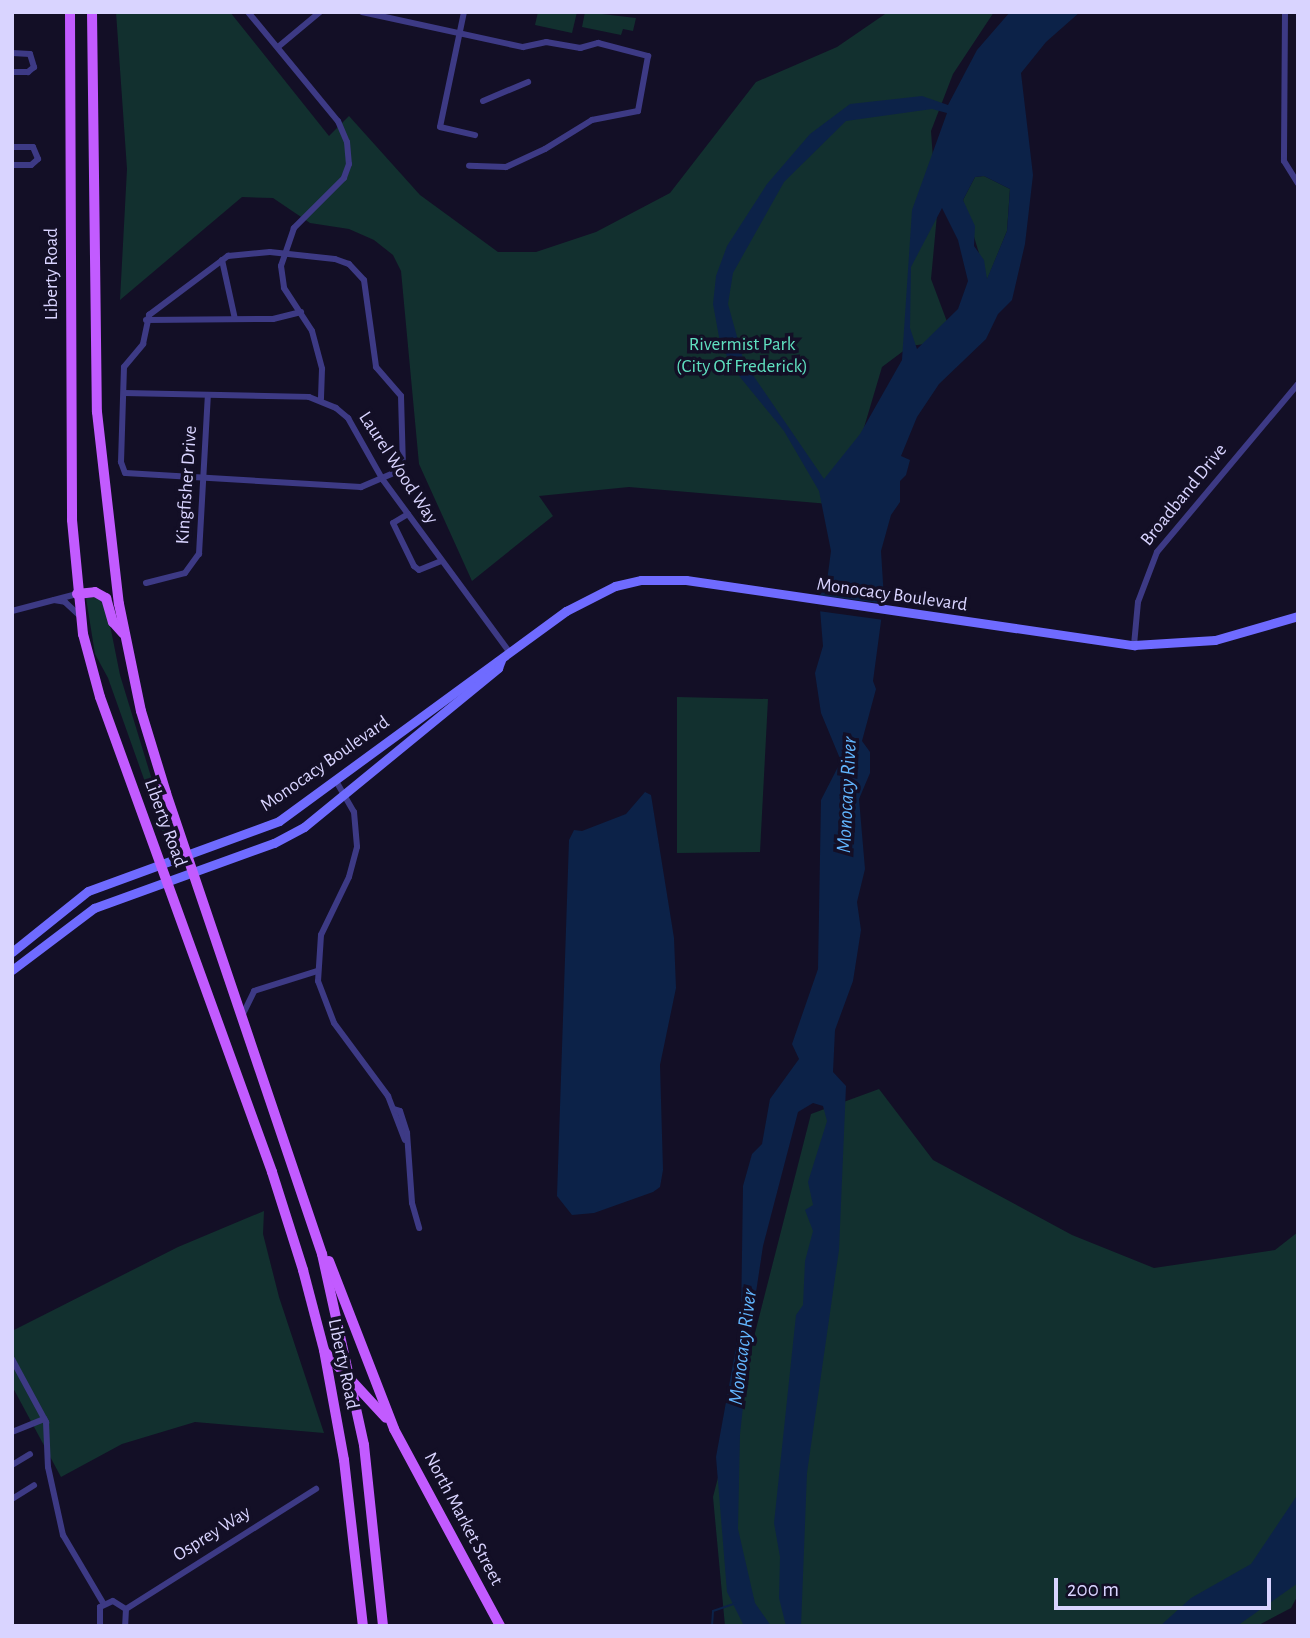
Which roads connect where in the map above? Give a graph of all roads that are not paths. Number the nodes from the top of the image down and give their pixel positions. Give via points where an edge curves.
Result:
1 (70, 12) edge
2 (92, 12) edge
3 (248, 12) edge
4 (320, 12) edge
5 (362, 12) edge
6 (464, 12) edge
7 (1285, 12) edge
8 (460, 34) junction
9 (278, 47) junction
10 (12, 53) edge
11 (12, 72) edge
12 (527, 82) dead end
13 (483, 101) dead end
14 (475, 135) dead end
15 (12, 147) edge
16 (12, 165) edge
17 (469, 166) dead end
18 (1298, 183) edge
19 (282, 253) junction
20 (222, 260) junction
21 (300, 312) junction
22 (234, 319) junction
23 (146, 320) junction
24 (1298, 384) edge
25 (124, 393) junction
26 (208, 395) junction
27 (321, 399) junction
28 (204, 480) junction
29 (383, 480) junction
30 (408, 514) junction
31 (441, 561) junction
32 (146, 583) dead end
33 (77, 594) junction
34 (52, 599) junction
35 (12, 611) edge
36 (1298, 616) edge
37 (80, 617) junction
38 (124, 635) junction
39 (1134, 645) junction
40 (510, 653) junction
41 (501, 660) junction
42 (336, 780) junction
43 (344, 793) junction
44 (186, 856) junction
45 (161, 864) junction
46 (192, 873) junction
47 (167, 881) junction
48 (12, 952) edge
49 (12, 970) edge
50 (317, 971) junction
51 (242, 1018) junction
52 (419, 1228) dead end
53 (322, 1254) junction
54 (324, 1350) junction
55 (12, 1359) edge
56 (352, 1382) junction
57 (45, 1419) junction
58 (394, 1429) junction
59 (12, 1432) edge
60 (30, 1454) dead end
61 (12, 1465) edge
62 (34, 1485) dead end
63 (316, 1489) dead end
64 (12, 1499) edge
65 (103, 1604) junction
66 (126, 1609) junction
67 (99, 1626) edge
68 (125, 1626) edge
69 (363, 1626) edge
70 (383, 1626) edge
71 (500, 1626) edge

1 - 33 main road, Liberty Road via 72,520
2 - 38 main road, Liberty Road via 97,412
3 - 9 street
4 - 9 street
5 - 8 street
6 - 8 street
7 - 18 street via 1284,161
8 - 14 street via 440,127
8 - 17 street via 523,47 547,42 580,48 598,43 642,51 650,61 640,107 634,113 592,120 506,167
9 - 19 street via 338,121 350,156 338,187 294,228
10 - 11 street via 30,54 34,59 28,72
12 - 13 street
15 - 16 street via 33,147 38,159 31,165
19 - 20 street via 234,253
19 - 21 street via 284,288
19 - 29 street via 342,261 363,280 373,357 401,396 404,466
20 - 22 street
20 - 23 street
21 - 22 street via 284,318
21 - 27 street via 320,357
22 - 23 street
23 - 25 street via 143,344 126,362
24 - 39 street, Broadband Drive via 1157,552 1138,602
25 - 26 street
25 - 28 street via 122,469 135,476
26 - 27 street
26 - 28 street, Kingfisher Drive
27 - 29 street, Laurel Wood Way via 348,418
28 - 29 street via 353,487
28 - 32 street, Kingfisher Drive via 197,559 178,577
29 - 30 street, Laurel Wood Way
30 - 31 street, Laurel Wood Way
30 - 31 street via 393,523 414,566 419,570
31 - 40 street, Laurel Wood Way
33 - 34 street
33 - 37 main road, Liberty Road
33 - 38 main road via 101,593
34 - 35 street
34 - 37 street via 69,605
36 - 39 main road, Monocacy Boulevard via 1216,639
37 - 45 main road, Liberty Road via 100,697
38 - 44 main road, Liberty Road via 144,720
39 - 40 main road, Monocacy Boulevard via 667,579 615,586 580,601
40 - 41 main road, Monocacy Boulevard
41 - 42 main road, Monocacy Boulevard
41 - 43 main road, Monocacy Boulevard via 498,668
42 - 43 street
42 - 44 main road, Monocacy Boulevard via 279,821
43 - 46 main road, Monocacy Boulevard via 285,838
43 - 50 street via 356,816 356,854 321,935
44 - 45 main road, Monocacy Boulevard
44 - 46 main road, Liberty Road
45 - 47 main road, Liberty Road
45 - 48 main road, Monocacy Boulevard via 82,895
46 - 47 main road, Monocacy Boulevard
46 - 51 main road, Liberty Road
47 - 49 main road, Monocacy Boulevard via 94,908
47 - 54 main road, Liberty Road via 284,1207
50 - 51 street via 254,991
50 - 52 street via 325,1007 394,1109 405,1140
51 - 53 main road, Liberty Road
53 - 56 main road, Liberty Road
53 - 58 main road, North Market Street via 330,1262
54 - 56 main road, North Market Street
54 - 69 main road, Liberty Road via 349,1494
55 - 57 street
56 - 58 main road, North Market Street
56 - 70 main road, Liberty Road via 370,1489
57 - 59 street
57 - 65 street via 48,1467 63,1535
58 - 71 main road, North Market Street
60 - 61 street
62 - 64 street
63 - 66 street, Osprey Way
65 - 66 street via 119,1602
65 - 67 street via 97,1616
66 - 68 street

